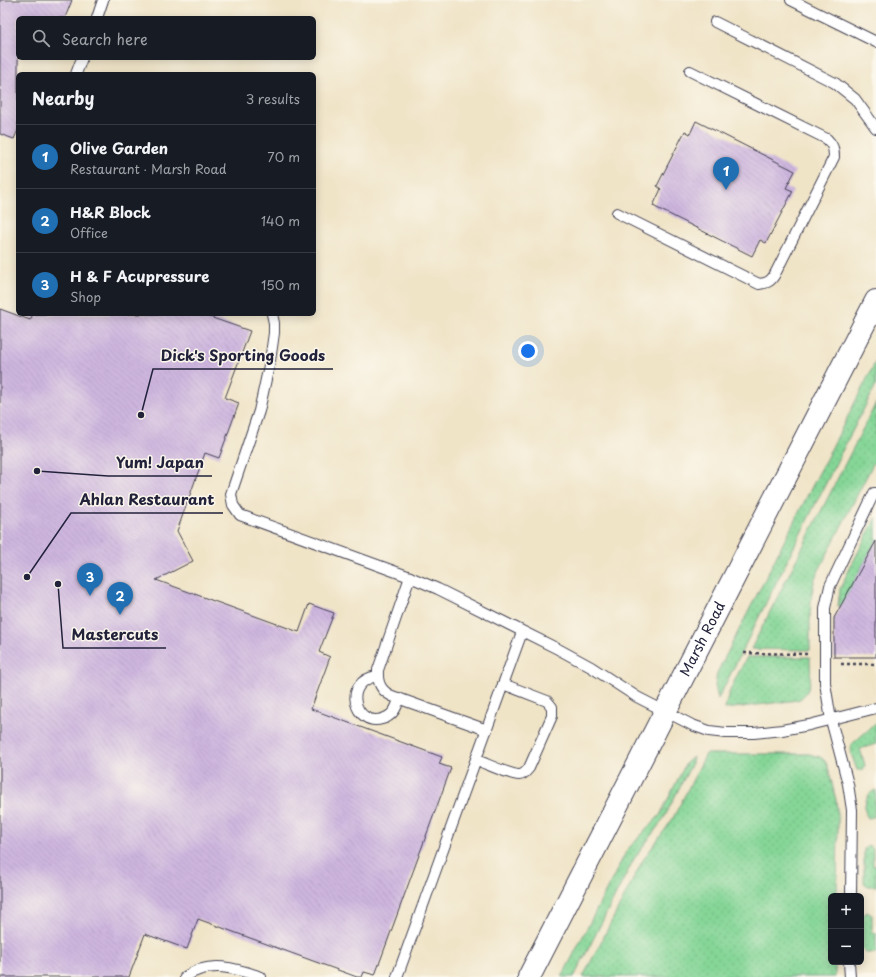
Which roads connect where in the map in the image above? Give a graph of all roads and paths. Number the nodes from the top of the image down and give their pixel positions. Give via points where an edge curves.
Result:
1 (103, 0) edge
2 (791, 0) edge
3 (98, 16) edge
4 (715, 22) dead end
5 (876, 42) edge
6 (81, 60) edge
7 (690, 71) dead end
8 (77, 72) edge
9 (876, 128) edge
10 (617, 213) dead end
11 (876, 301) edge
12 (272, 316) edge
13 (875, 492) edge
14 (410, 577) junction
15 (522, 632) junction
16 (377, 676) junction
17 (503, 684) junction
18 (399, 698) junction
19 (876, 708) edge
20 (665, 711) junction
21 (830, 720) junction
22 (487, 730) junction
23 (476, 760) junction
24 (851, 893) edge
25 (849, 965) edge
26 (185, 977) edge
27 (261, 977) edge
28 (397, 977) edge
29 (529, 977) edge
30 (850, 977) edge

1 - 3 lane
2 - 5 lane
4 - 9 lane via 835,83 855,99
6 - 8 lane
7 - 10 lane via 827,139 832,144 834,157 772,280 759,284
11 - 20 main road, Marsh Road
12 - 14 lane via 274,333 270,361 259,411 230,494 232,506 240,515
13 - 21 lane via 826,597 825,683
14 - 15 lane
14 - 16 lane
15 - 17 lane
15 - 20 lane via 591,667 627,691
16 - 18 lane via 381,688 386,693
16 - 18 lane via 363,681 358,687 355,701 363,715 370,719 386,718 397,706
17 - 22 lane
17 - 23 lane via 547,701 552,707 552,716 529,768 523,774 515,775
18 - 22 lane
19 - 21 lane
20 - 21 lane via 700,729 717,733 754,733
20 - 29 main road, Marsh Road
21 - 24 lane via 851,804
22 - 23 lane
23 - 28 lane
25 - 30 lane
26 - 27 lane via 213,967 239,969

